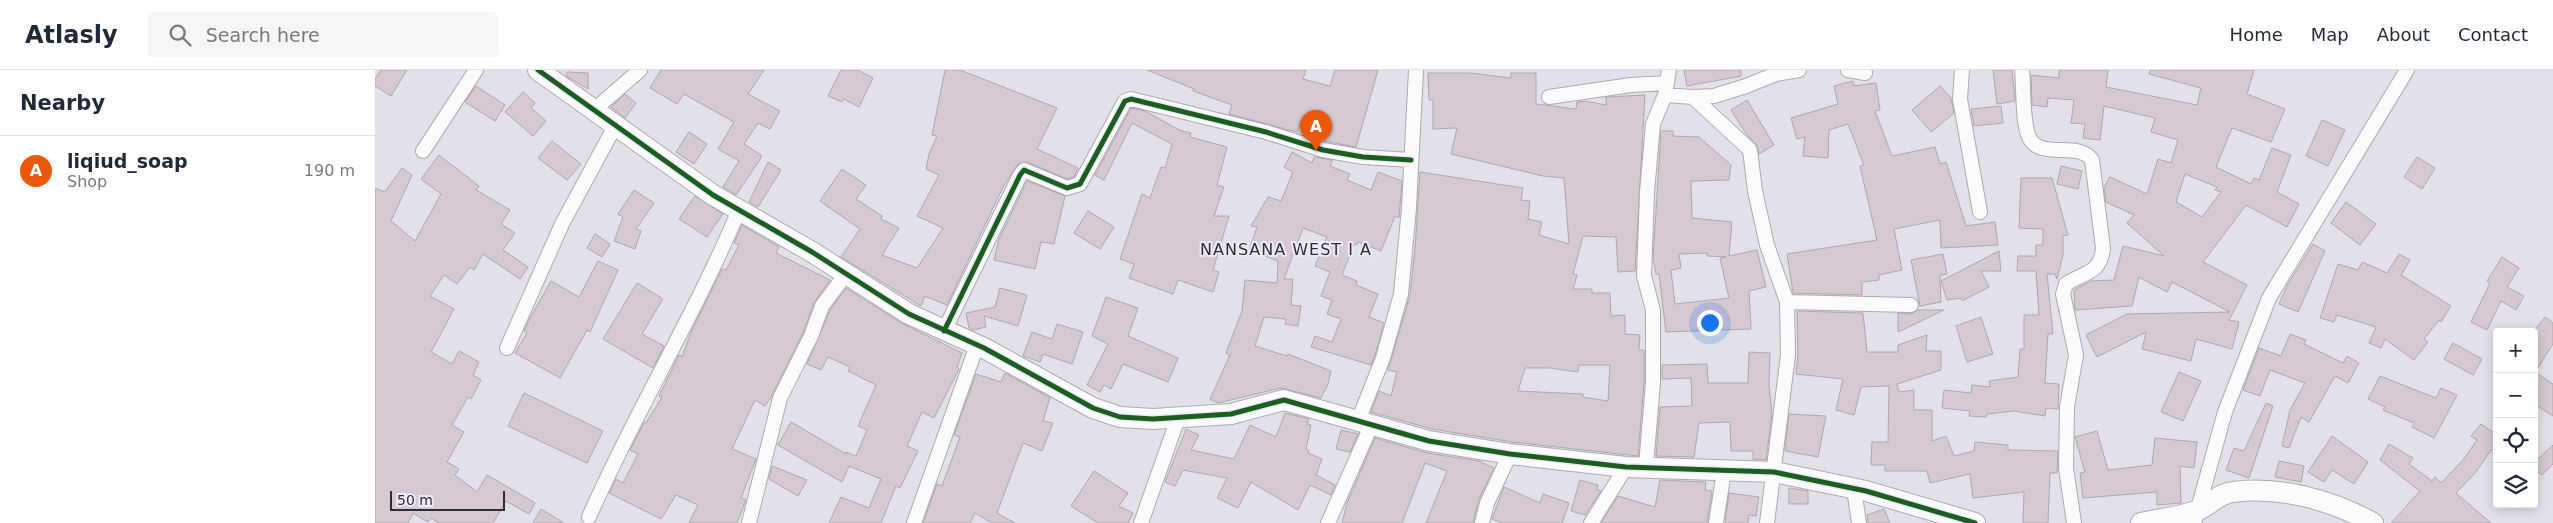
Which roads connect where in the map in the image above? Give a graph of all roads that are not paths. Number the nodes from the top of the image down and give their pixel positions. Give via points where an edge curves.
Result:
1 (475, 70) edge
2 (538, 70) edge
3 (640, 70) edge
4 (1416, 70) edge
5 (1799, 70) edge
6 (1848, 70) edge
7 (1962, 70) edge
8 (2022, 70) edge
9 (2407, 70) edge
10 (1865, 73) dead end
11 (1667, 83) edge
12 (1549, 97) dead end
13 (1693, 97) junction
14 (594, 110) junction
15 (615, 126) junction
16 (423, 151) dead end
17 (1411, 160) junction
18 (739, 210) junction
19 (1980, 212) dead end
20 (846, 274) junction
21 (1787, 302) junction
22 (1911, 305) dead end
23 (944, 331) junction
24 (977, 345) junction
25 (507, 348) dead end
26 (1178, 418) junction
27 (1364, 424) junction
28 (1510, 454) junction
29 (1646, 466) junction
30 (1625, 467) junction
31 (1724, 471) junction
32 (1774, 472) junction
33 (1854, 489) junction
34 (589, 517) dead end
35 (2195, 517) edge
36 (749, 523) edge
37 (914, 523) edge
38 (1141, 523) edge
39 (1328, 523) edge
40 (1481, 523) edge
41 (1591, 523) edge
42 (1716, 523) edge
43 (1767, 523) edge
44 (1859, 523) edge
45 (1975, 523) edge
46 (2074, 523) edge
47 (2141, 523) edge
48 (2373, 523) edge

1 - 16 street
2 - 14 street
3 - 14 street
4 - 17 street
5 - 13 street via 1776,74 1713,96
6 - 10 street
7 - 19 street via 1960,99
8 - 46 street via 2029,138 2039,148 2084,152 2092,160 2103,248 2096,269 2066,284 2063,294 2076,355 2067,408 2066,468
9 - 35 street via 2269,298 2225,412
11 - 12 street
11 - 13 street
11 - 29 street via 1653,124 1647,192 1644,276 1653,310 1653,374
13 - 21 street via 1751,150 1755,191 1767,244
14 - 15 street
15 - 18 street
15 - 25 street via 562,224
17 - 23 street via 1323,150 1266,132 1131,99 1125,101 1080,184 1067,188 1024,170 1020,175
17 - 27 street via 1401,294
18 - 20 street
18 - 34 street via 715,267 616,455
20 - 23 street via 909,314
20 - 36 street via 822,306 780,398
21 - 22 street
21 - 32 street via 1787,356
23 - 24 street
24 - 26 street via 1093,408 1120,417
24 - 37 street
26 - 27 street via 1231,414 1284,400
26 - 38 street
27 - 28 street via 1429,441
27 - 39 street
28 - 30 street
28 - 40 street
29 - 30 street
29 - 31 street
30 - 41 street
31 - 32 street
31 - 42 street
32 - 33 street
32 - 43 street
33 - 44 street
33 - 45 street
35 - 47 street
35 - 48 street via 2220,495 2269,492 2310,497

